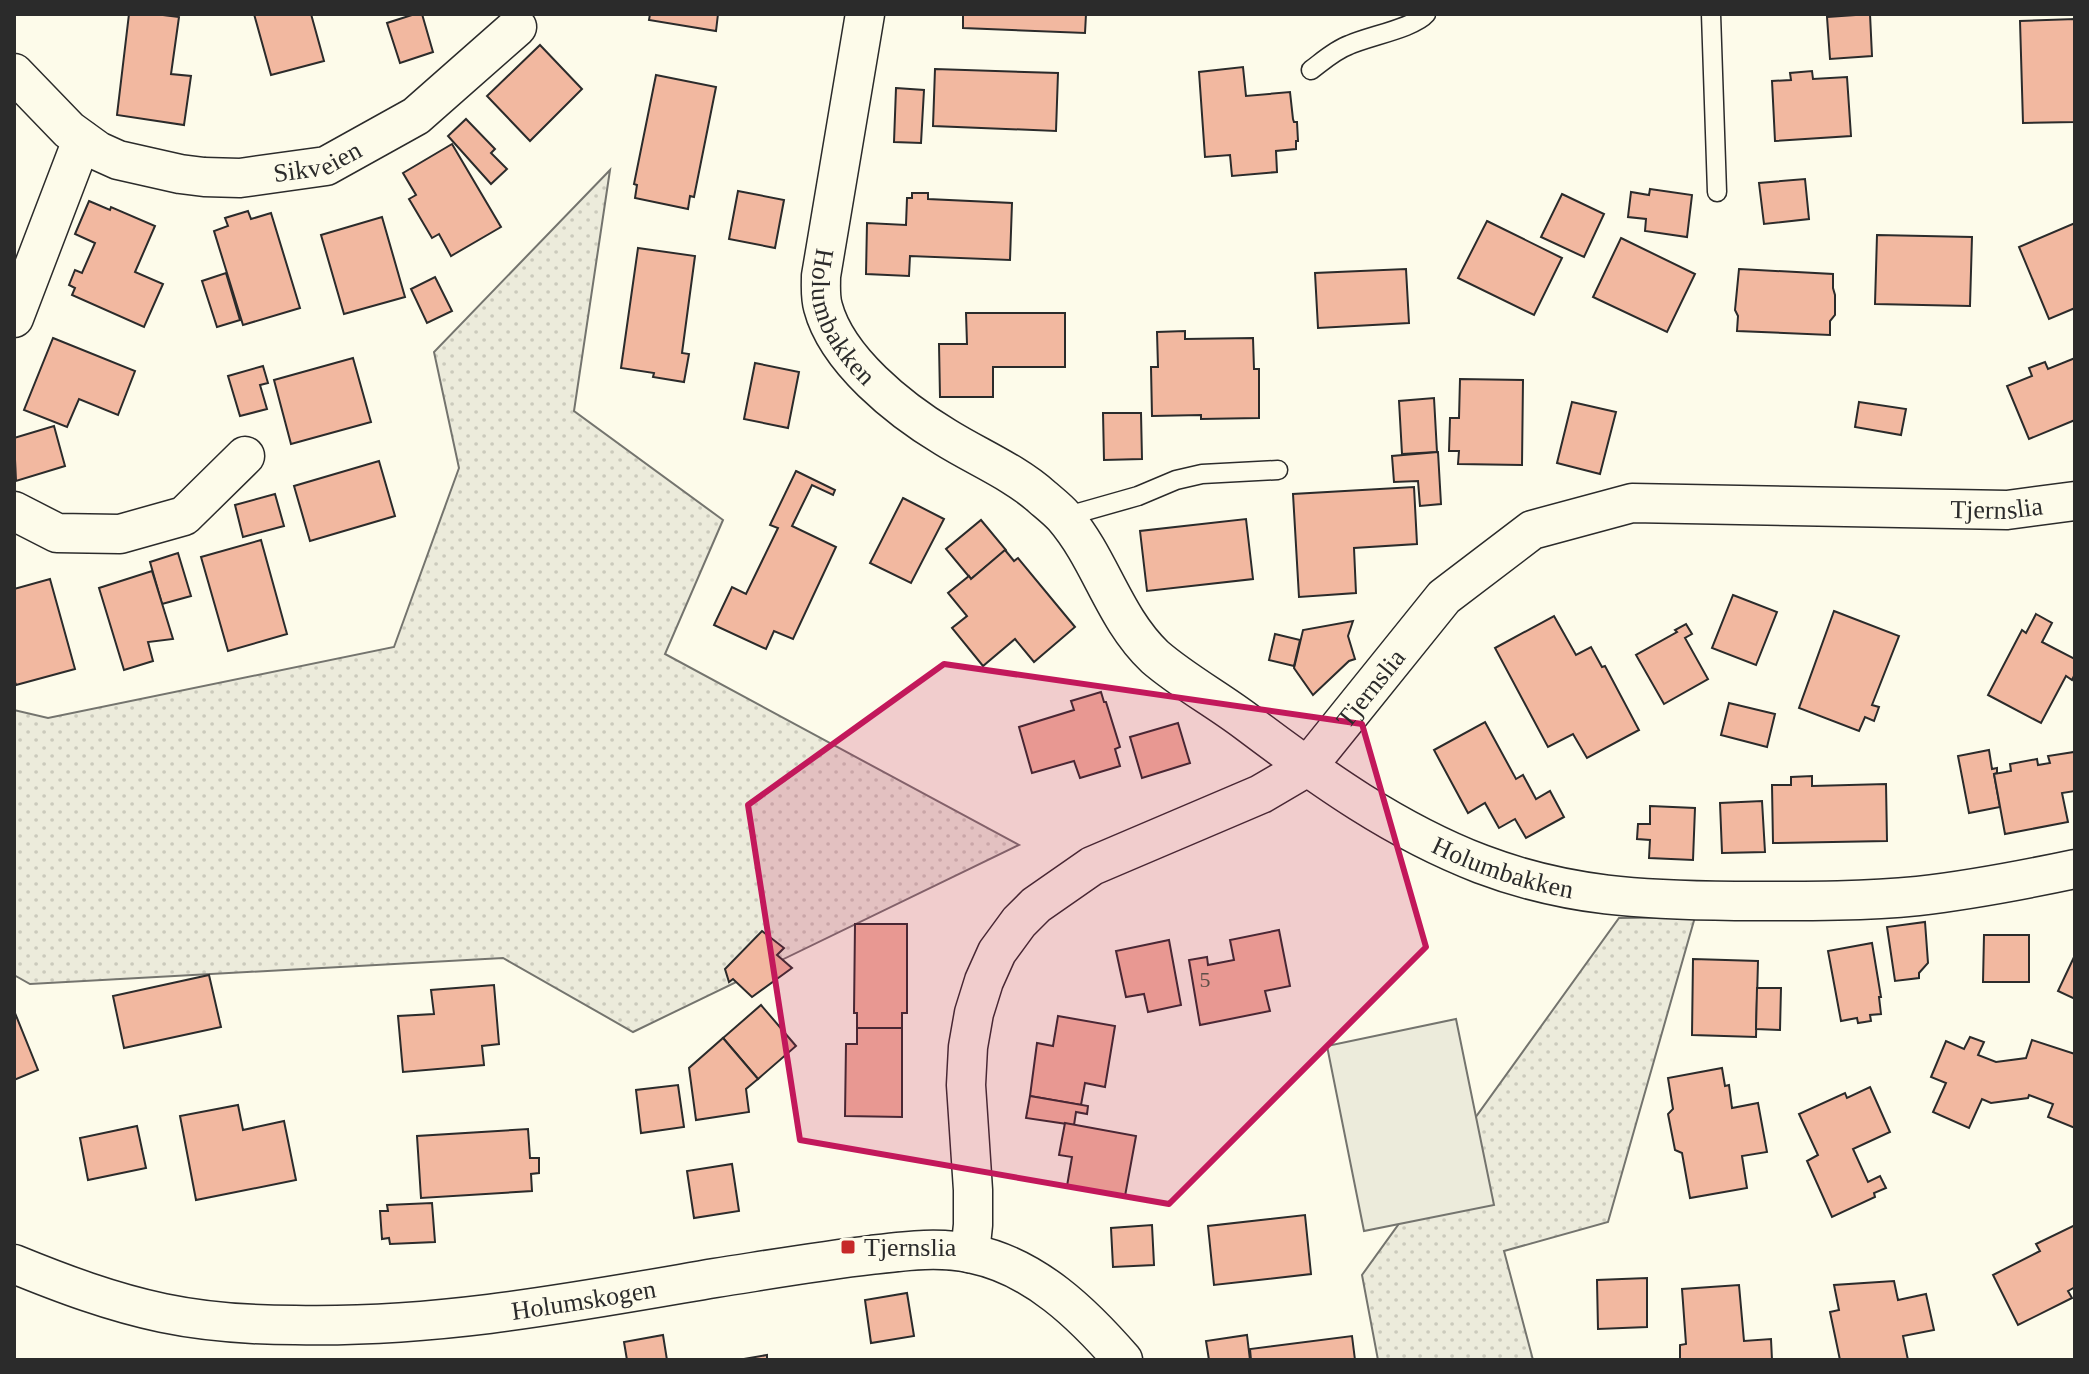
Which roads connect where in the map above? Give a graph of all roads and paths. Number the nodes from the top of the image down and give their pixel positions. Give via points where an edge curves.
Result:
1 (865, 14) edge
2 (1426, 14) edge
3 (1711, 14) edge
4 (517, 27) dead end
5 (1311, 70) dead end
6 (14, 73) edge
7 (82, 140) junction
8 (1717, 192) dead end
9 (14, 318) edge
10 (245, 456) dead end
11 (1278, 470) dead end
12 (2075, 501) edge
13 (14, 511) edge
14 (1064, 517) junction
15 (1307, 767) junction
16 (2075, 869) edge
17 (970, 1253) junction
18 (14, 1264) edge
19 (1123, 1360) edge

1 - 14 street, Holumbakken via 821,276 822,305 831,328 848,355 899,406 1039,493
2 - 5 lane via 1419,22 1345,46
3 - 8 lane
4 - 7 street, Sikveien via 416,116 326,166 240,178 204,177 118,160
6 - 7 street, Sikveien
7 - 9 street
10 - 13 street via 184,516 120,534 57,533
11 - 14 lane via 1176,480
12 - 15 street, Tjernslia via 2007,510 1632,503 1532,530 1444,597
14 - 15 street, Holumbakken via 1127,624 1153,654
15 - 16 street, Holumbakken via 1374,812 1480,864 1591,894 1857,900 1918,896
15 - 17 street, Tjernslia via 1261,794 1092,866 1036,905 997,952 977,1002 968,1047
17 - 18 street, Holumskogen via 922,1250 845,1258 581,1302 341,1326 272,1325 164,1313 110,1300
17 - 19 street, Holumskogen via 1037,1280

